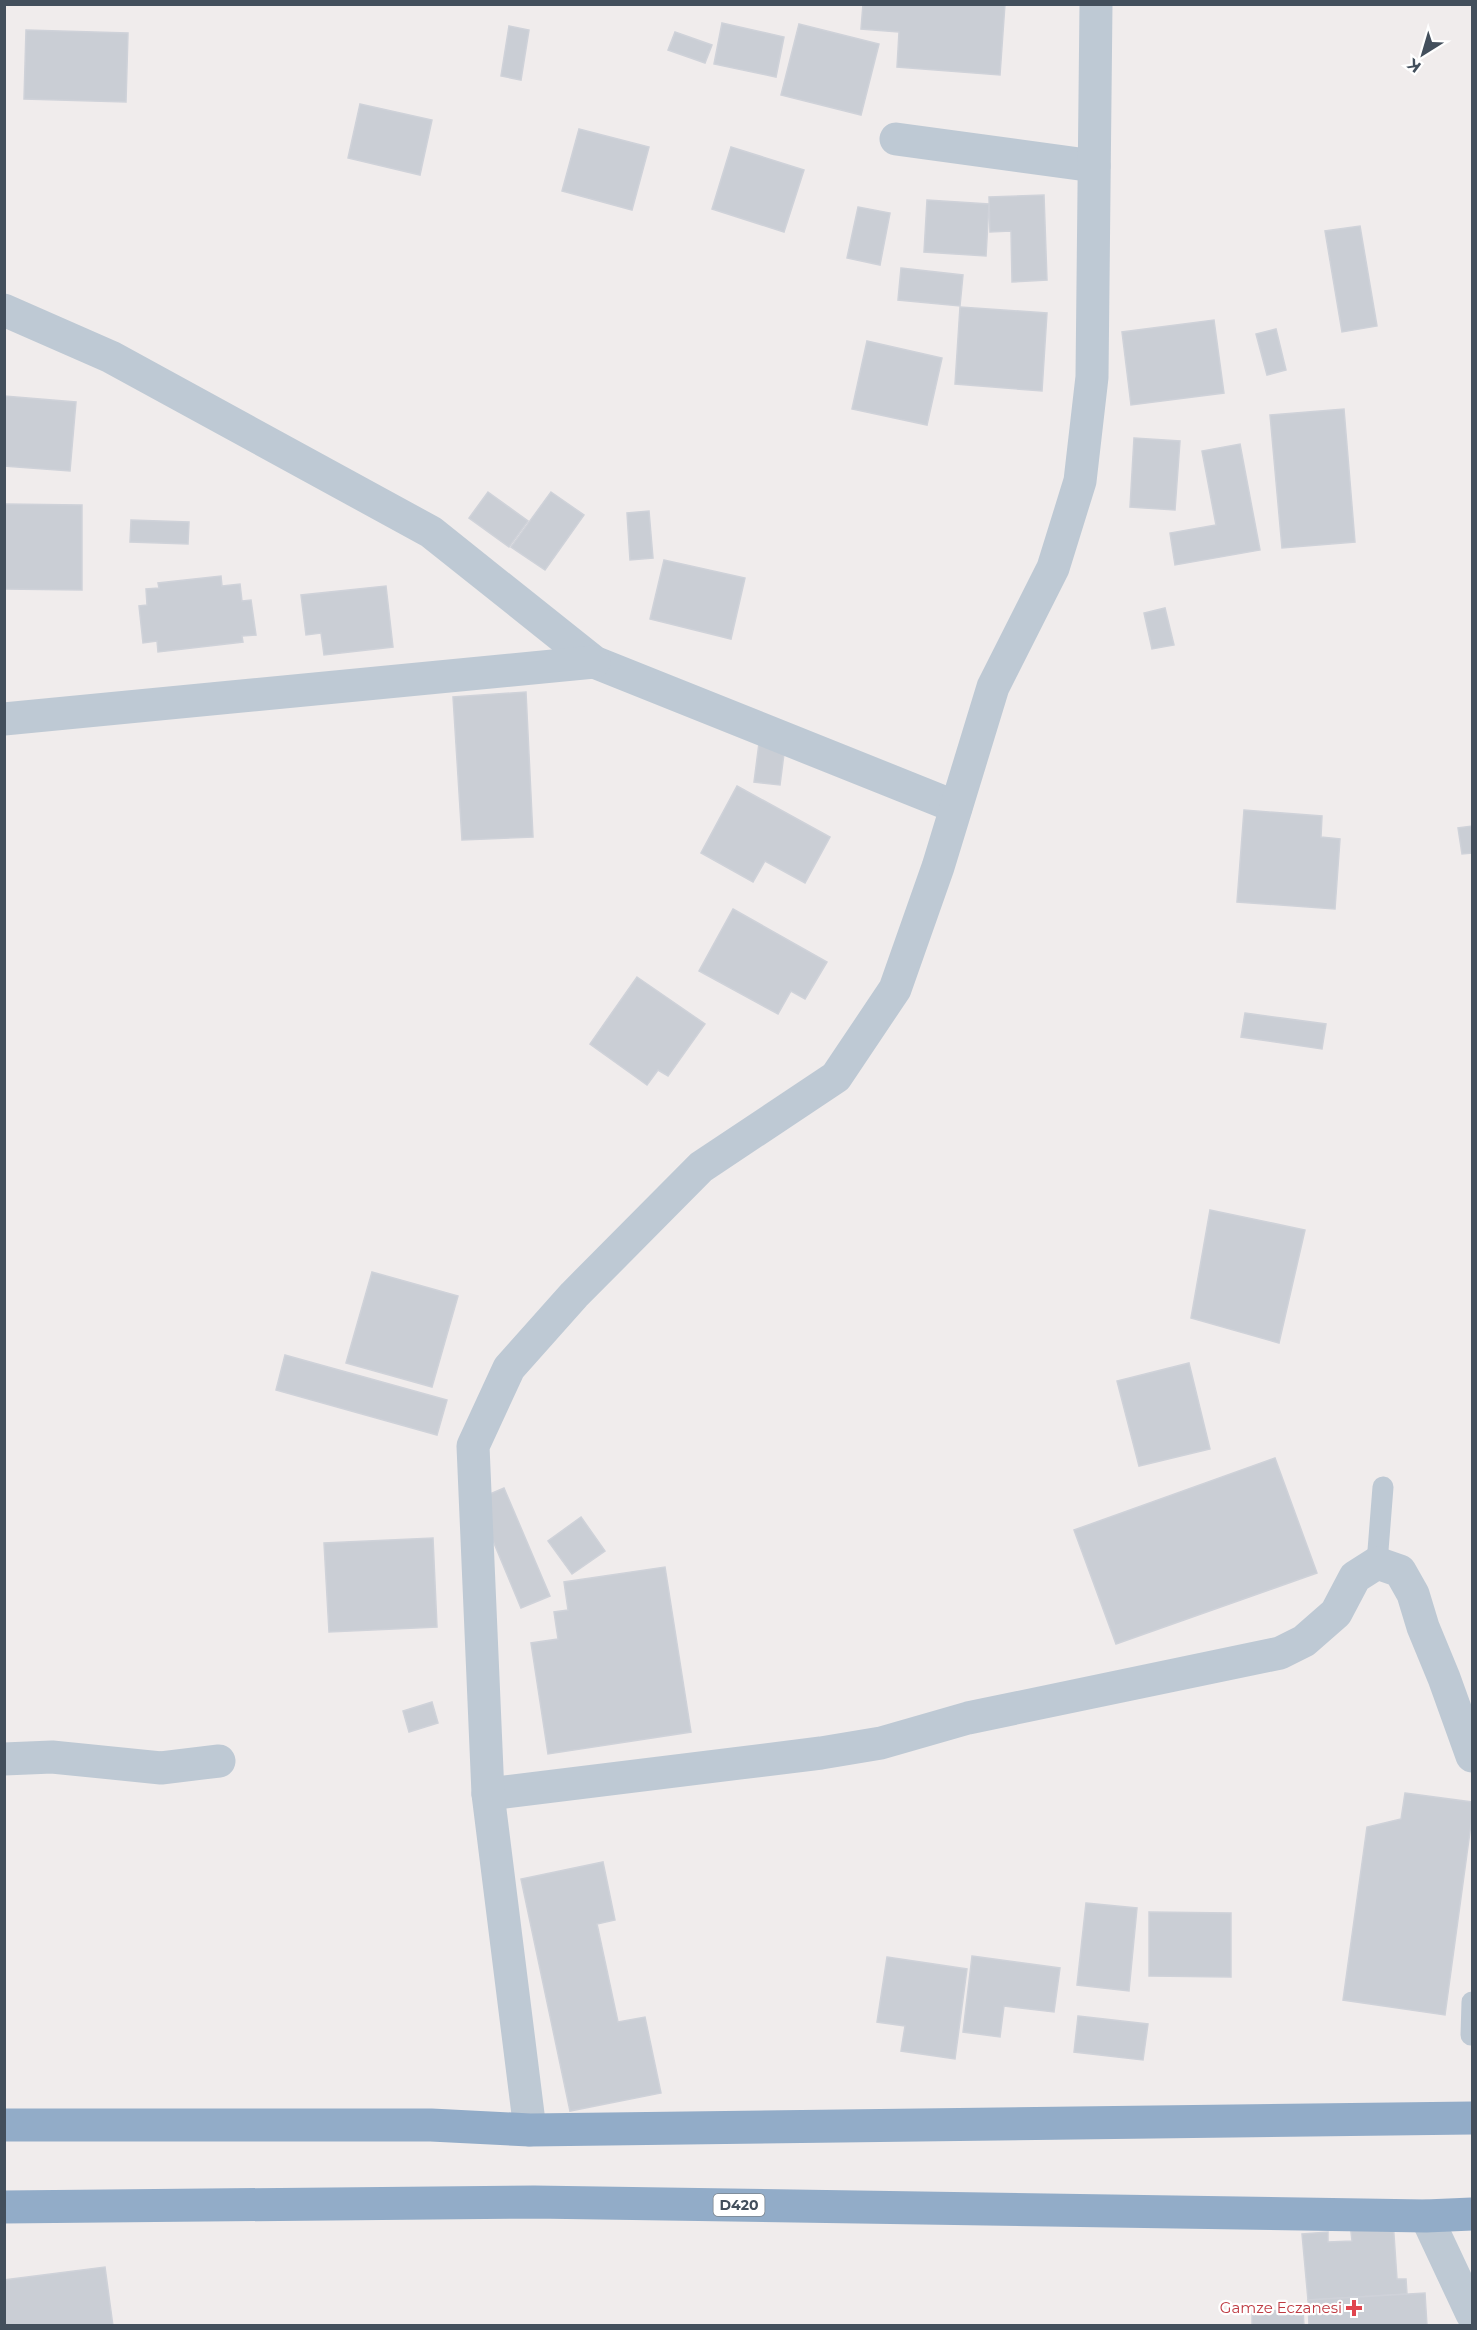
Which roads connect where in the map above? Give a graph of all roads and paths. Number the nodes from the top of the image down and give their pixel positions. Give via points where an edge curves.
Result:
1 (1096, 4) edge
2 (896, 139) dead end
3 (1094, 166) junction
4 (4, 310) edge
5 (594, 662) junction
6 (4, 719) edge
7 (956, 807) junction
8 (1383, 1487) dead end
9 (1377, 1563) junction
10 (1473, 1756) edge
11 (4, 1759) edge
12 (219, 1761) dead end
13 (488, 1794) junction
14 (1473, 2002) edge
15 (1471, 2035) dead end
16 (1473, 2118) edge
17 (4, 2125) edge
18 (530, 2130) junction
19 (4, 2207) edge
20 (1473, 2214) edge
21 (1426, 2216) junction
22 (1473, 2314) edge

1 - 3 street
2 - 3 street
3 - 7 street via 1092,377 1080,481 1053,568 993,687
4 - 5 street via 111,357 431,532
5 - 6 street
5 - 7 street
7 - 13 street via 895,989 836,1077 701,1167 574,1295 504,1377 473,1446
8 - 9 lane
9 - 10 street via 1400,1571 1413,1594
9 - 13 street via 1355,1577 1336,1613 1304,1641 1280,1653 968,1718 881,1743
11 - 12 street via 52,1757 161,1768
13 - 18 street
14 - 15 lane
16 - 18 highway
17 - 18 highway via 431,2125
19 - 21 highway, D420 via 534,2202
20 - 21 highway, D420
21 - 22 street

